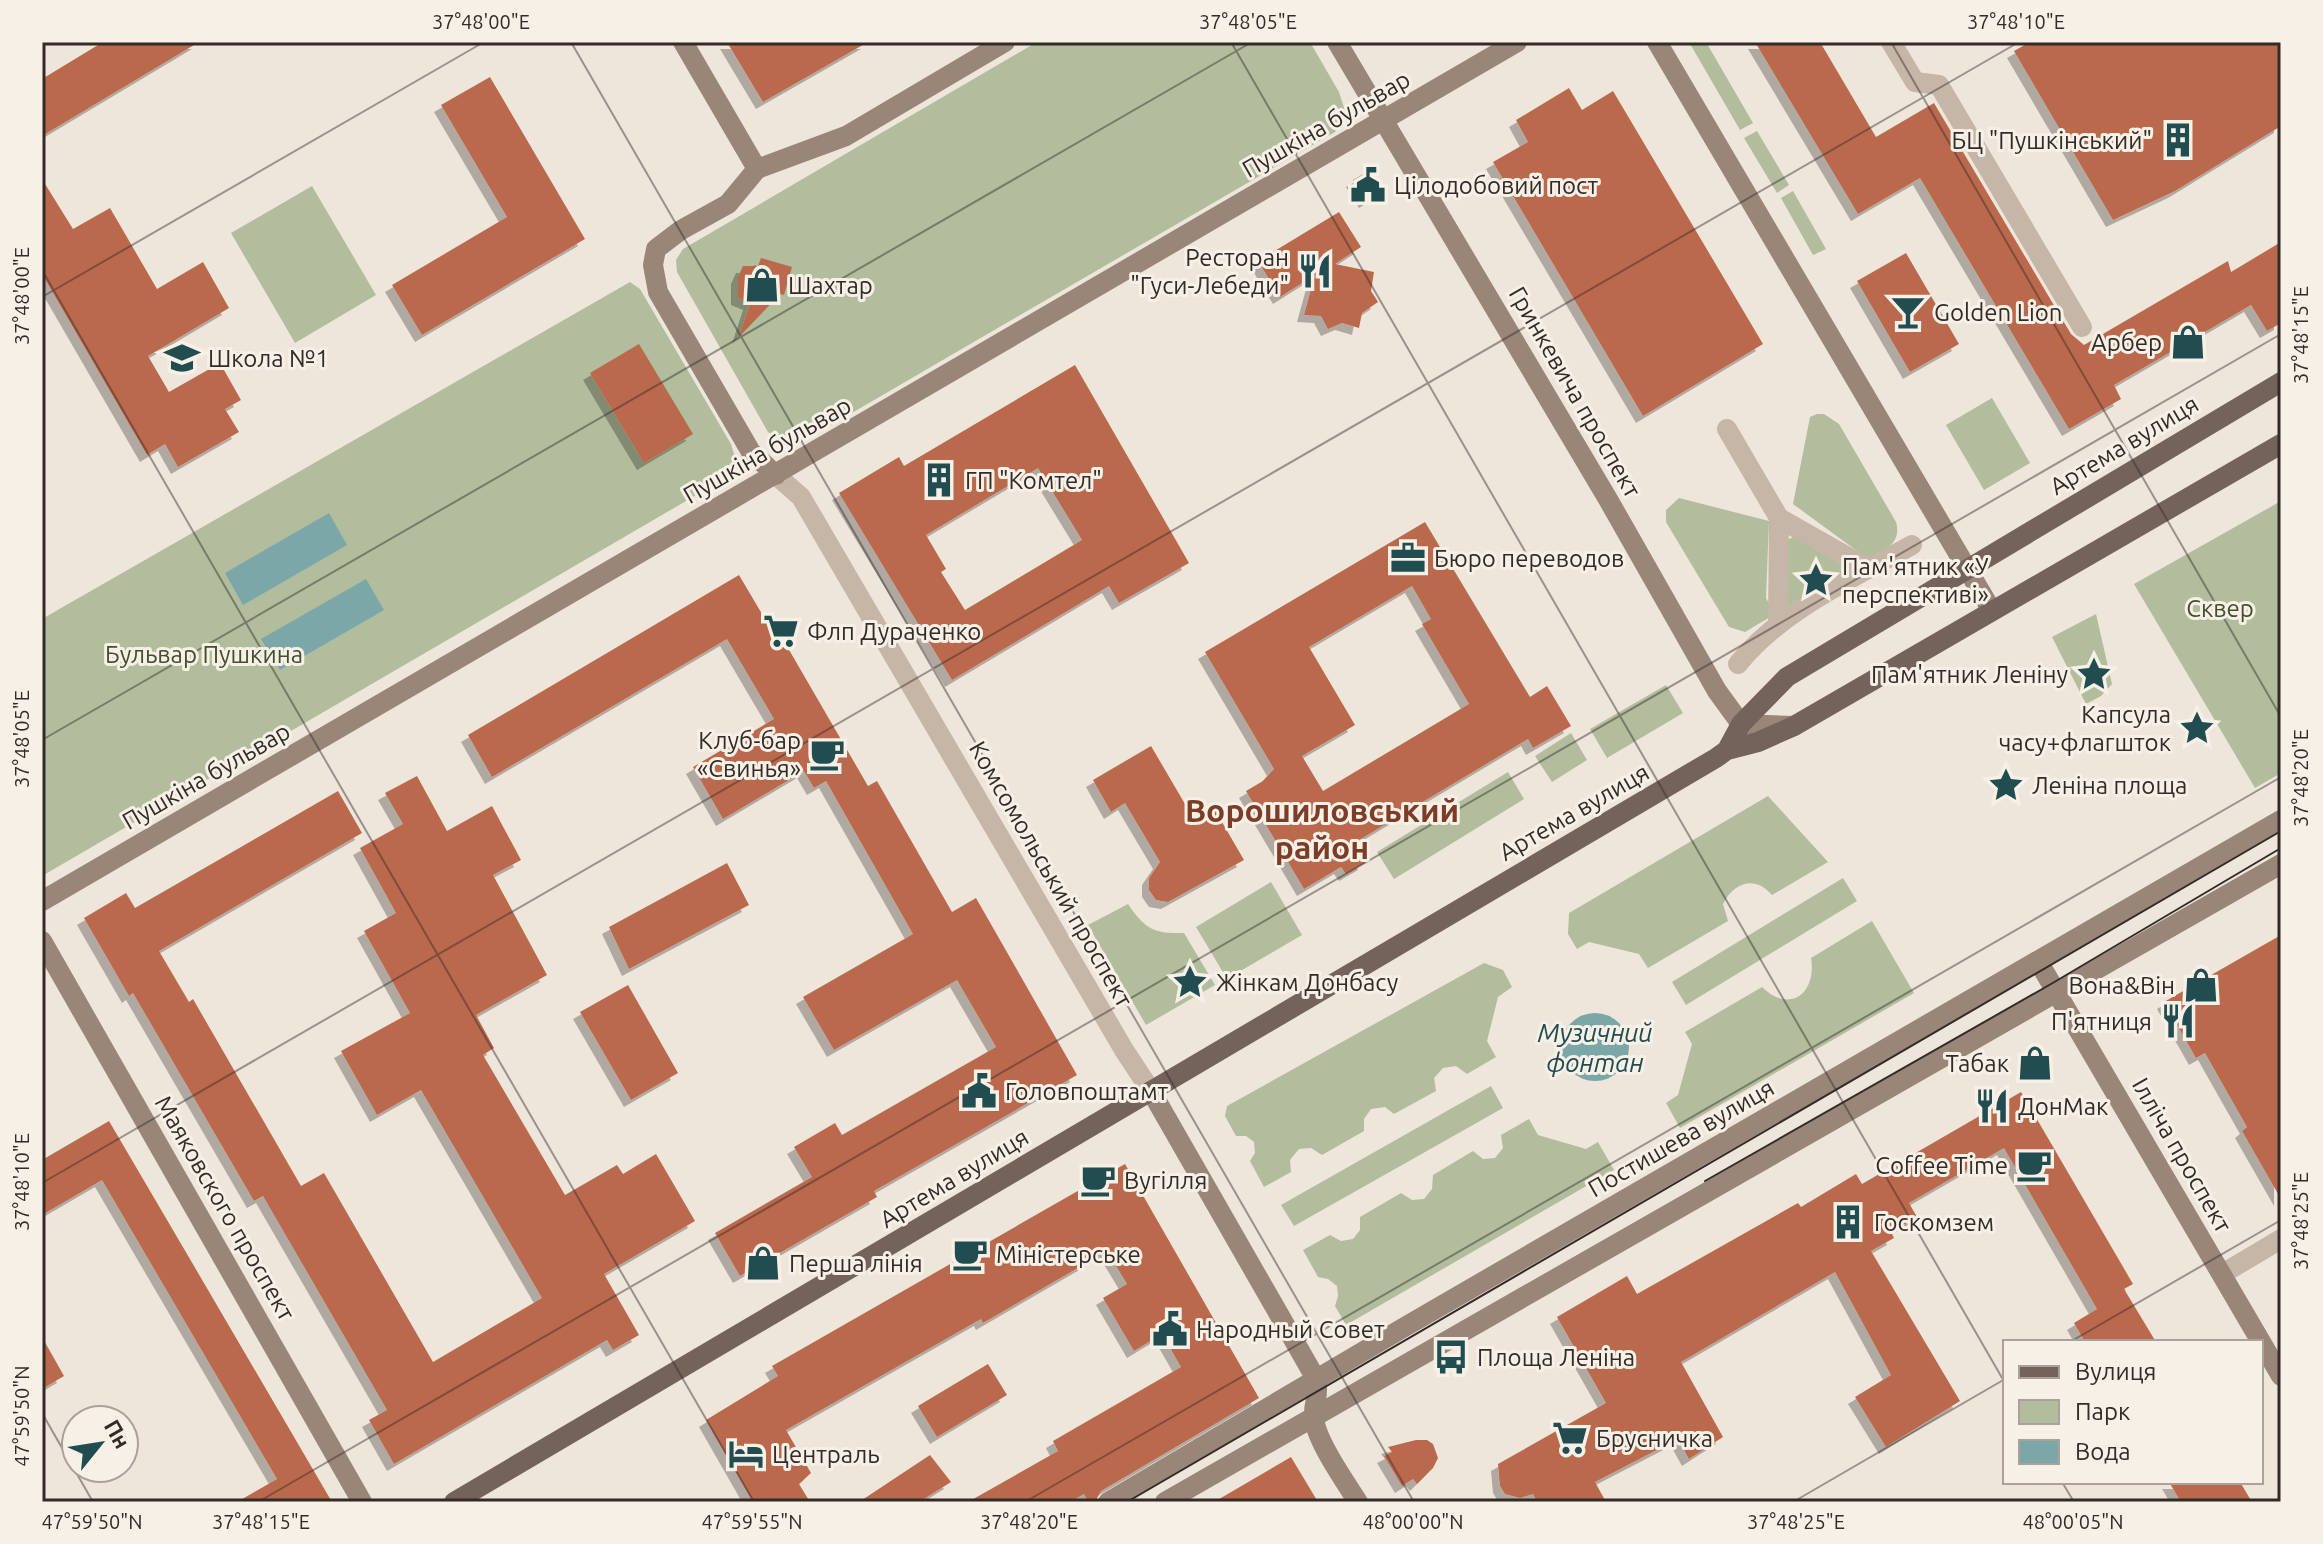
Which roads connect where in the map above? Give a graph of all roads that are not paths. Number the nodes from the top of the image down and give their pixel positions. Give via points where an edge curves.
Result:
1 (683, 42) edge
2 (1005, 42) edge
3 (1337, 42) edge
4 (1517, 42) edge
5 (1657, 42) edge
6 (1891, 42) edge
7 (1384, 121) junction
8 (757, 169) junction
9 (2082, 327) dead end
10 (2281, 382) edge
11 (1727, 429) dead end
12 (2281, 444) edge
13 (776, 475) junction
14 (1779, 518) junction
15 (1912, 545) dead end
16 (1869, 569) junction
17 (1968, 569) junction
18 (1992, 611) junction
19 (1778, 623) junction
20 (1738, 664) dead end
21 (1741, 724) junction
22 (1794, 726) junction
23 (1727, 750) junction
24 (2281, 820) edge
25 (2281, 864) edge
26 (42, 901) edge
27 (42, 941) edge
28 (2038, 961) junction
29 (2057, 994) junction
30 (1151, 1091) junction
31 (2281, 1239) edge
32 (2222, 1274) junction
33 (2260, 1340) edge
34 (2263, 1345) edge
35 (2281, 1376) edge
36 (1316, 1379) junction
37 (1314, 1417) junction
38 (362, 1502) edge
39 (454, 1502) edge
40 (1108, 1502) edge
41 (1165, 1502) edge
42 (1358, 1502) edge

1 - 8 street
2 - 8 street via 846,136
3 - 7 street, Гринкевича проспект
4 - 7 street, Пушкіна бульвар
5 - 17 street
6 - 9 street via 1915,82 1939,85
7 - 13 street, Пушкіна бульвар
7 - 21 street, Гринкевича проспект
8 - 13 street, Комсомольський проспект via 728,204 656,249 653,265 658,292 751,452
10 - 17 main road, Артема вулиця
11 - 14 street
12 - 18 main road, Артема вулиця
13 - 26 street, Пушкіна бульвар
13 - 30 street, Комсомольський проспект via 801,497
14 - 16 street
14 - 19 street
15 - 16 street
16 - 19 street
17 - 18 street
17 - 21 main road, Артема вулиця via 1787,677
18 - 22 main road, Артема вулиця
19 - 20 street
21 - 22 street
21 - 23 main road, Артема вулиця
22 - 23 main road, Артема вулиця
23 - 30 main road, Артема вулиця
24 - 28 street, Постишева вулиця
25 - 29 street
27 - 38 street, Маяковского проспект
28 - 29 street, Ілліча проспект
28 - 36 street, Постишева вулиця
29 - 32 street, Ілліча проспект
29 - 37 street
30 - 36 street, Комсомольський проспект
30 - 39 main road, Артема вулиця
31 - 32 street
32 - 33 street, Ілліча проспект
34 - 35 street, Ілліча проспект
36 - 37 street
36 - 40 street, Постишева вулиця
37 - 41 street
37 - 42 street via 1323,1444

